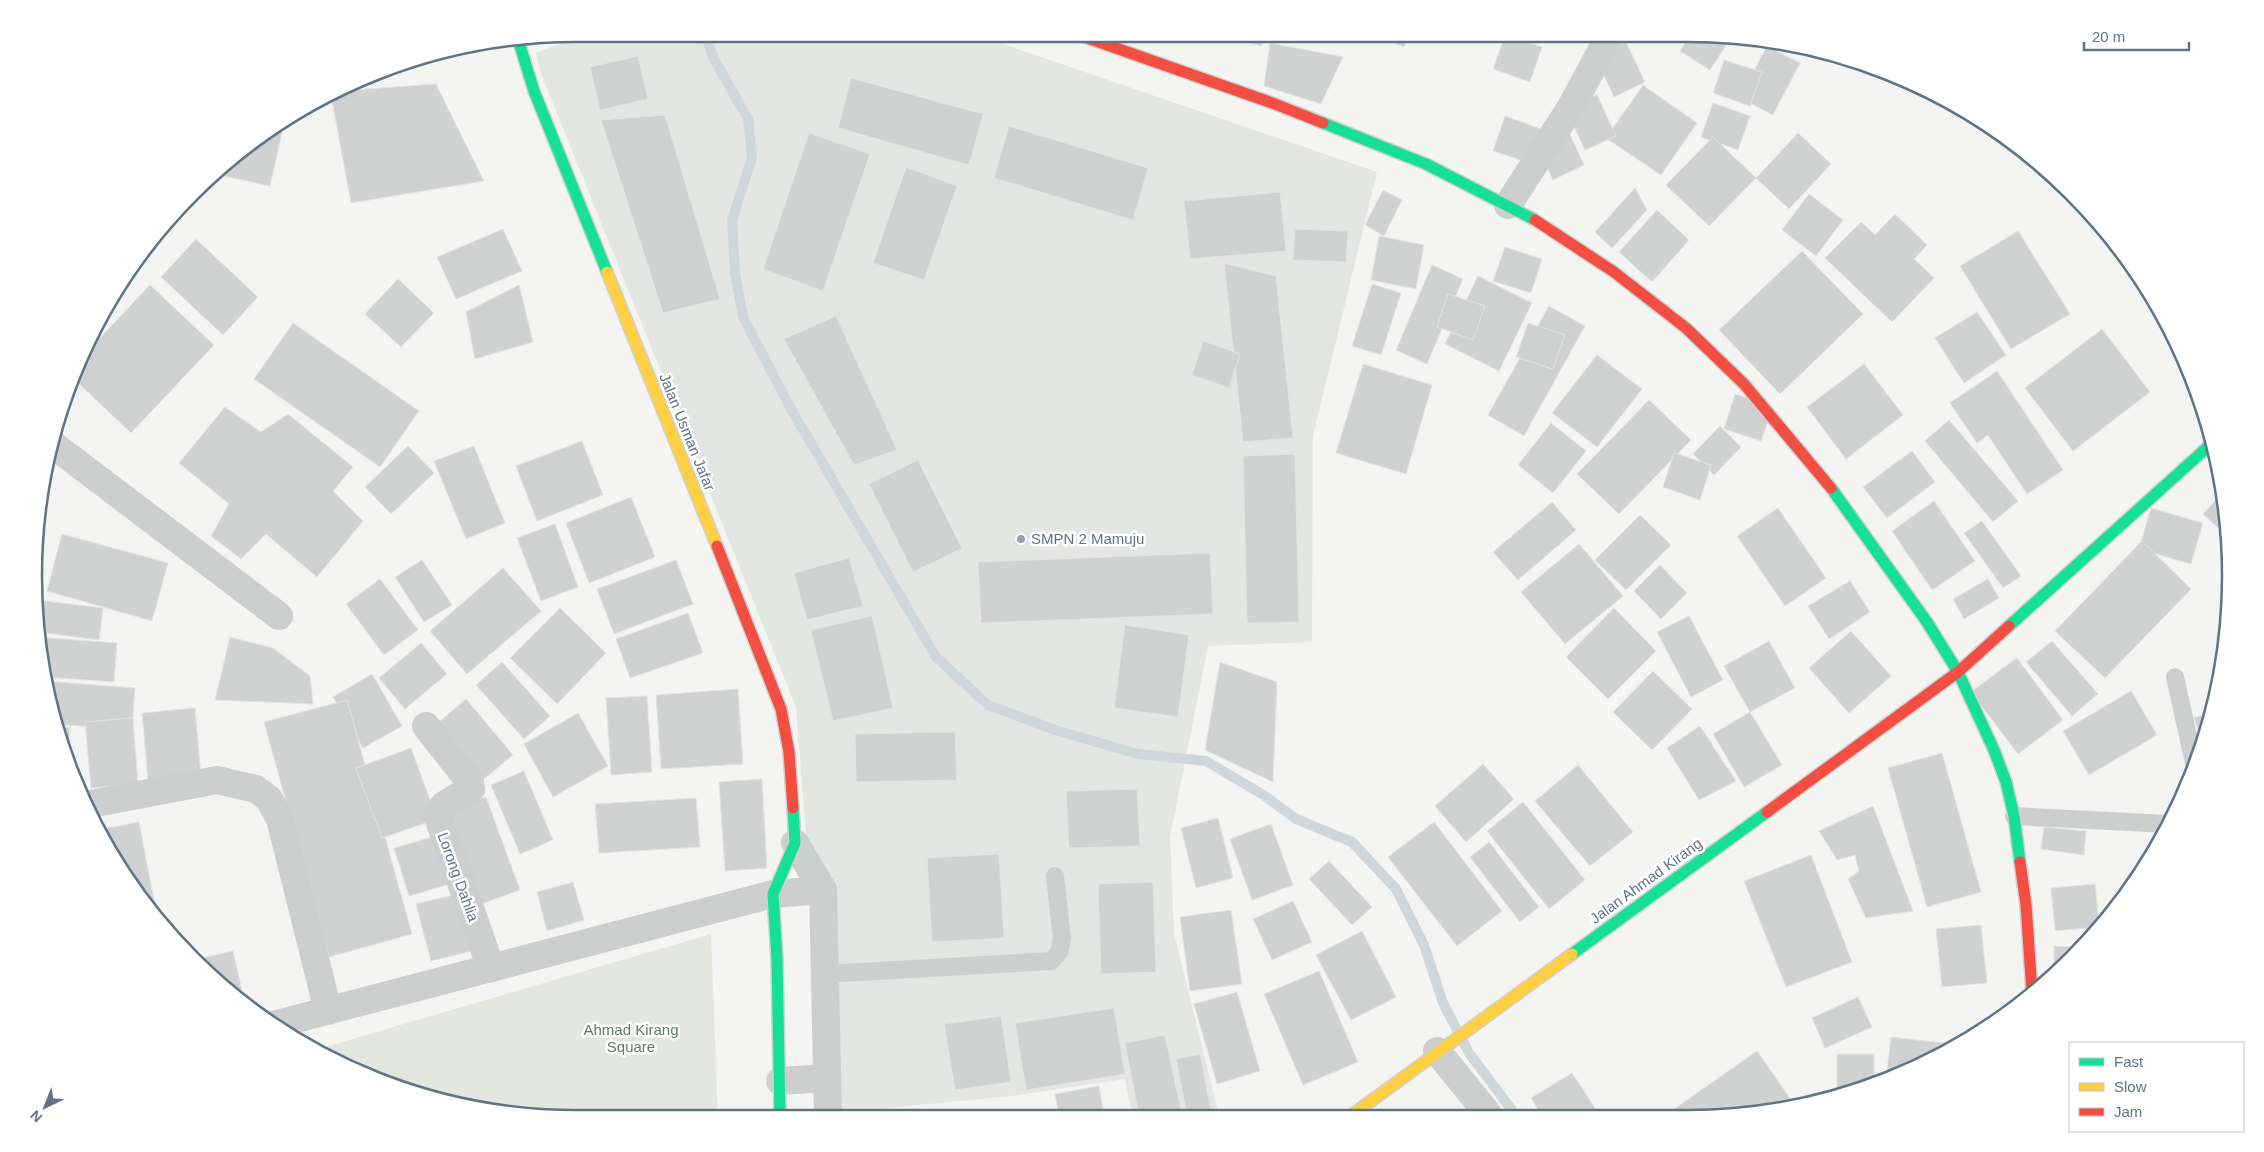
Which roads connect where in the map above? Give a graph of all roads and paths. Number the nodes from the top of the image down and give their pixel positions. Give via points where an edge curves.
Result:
1 (1099, 42) edge
2 (1606, 42) edge
3 (520, 46) edge
4 (1508, 205) junction
5 (58, 449) edge
6 (2206, 449) edge
7 (278, 616) dead end
8 (1958, 672) junction
9 (2176, 677) dead end
10 (426, 726) dead end
11 (2192, 751) edge
12 (94, 803) edge
13 (2014, 816) junction
14 (2160, 824) edge
15 (795, 843) junction
16 (1055, 876) dead end
17 (824, 890) junction
18 (773, 894) junction
19 (491, 968) junction
20 (825, 974) junction
21 (2031, 984) edge
22 (328, 1011) junction
23 (284, 1022) edge
24 (1441, 1048) junction
25 (827, 1078) junction
26 (780, 1081) junction
27 (780, 1110) edge
28 (828, 1110) edge
29 (1356, 1110) edge
30 (1485, 1110) edge

1 - 4 street via 1275,104 1426,164
2 - 4 street via 1571,108
3 - 15 street, Jalan Usman Jafar via 534,91 781,709 789,752
4 - 8 street via 1528,214 1614,272 1686,328 1744,384 1829,484 1928,622
5 - 7 street
6 - 8 street, Jalan Ahmad Kirang
8 - 13 street via 1994,750
8 - 24 street, Jalan Ahmad Kirang
9 - 11 lane
10 - 19 street, Lorong Dahlia via 470,782 470,789 444,805 437,814
12 - 22 street via 217,780 256,789 269,799 280,819
13 - 14 lane
13 - 21 street via 2026,905
15 - 17 street
15 - 18 street
16 - 20 lane via 1062,939 1059,952 1051,961
17 - 18 street
17 - 20 street
18 - 19 street
18 - 26 street
19 - 22 street
20 - 25 street
22 - 23 street
24 - 29 street, Jalan Ahmad Kirang
24 - 30 street
25 - 26 street
25 - 28 street
26 - 27 street

